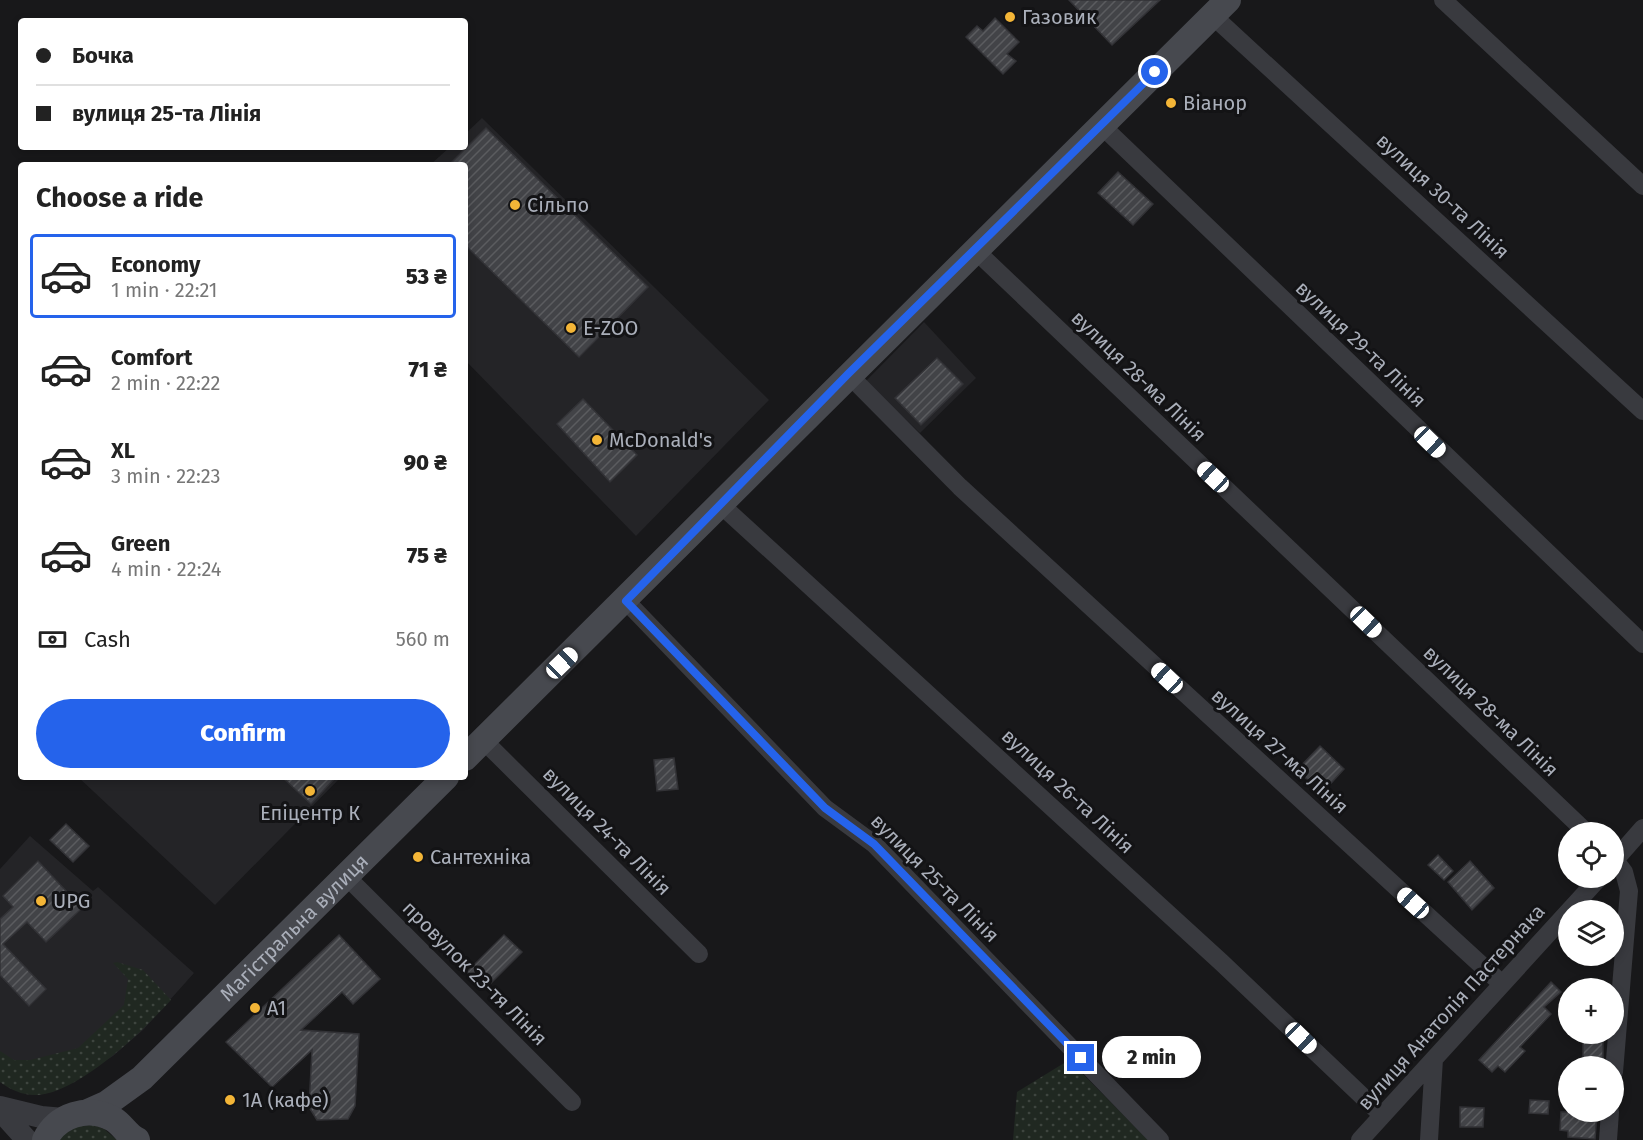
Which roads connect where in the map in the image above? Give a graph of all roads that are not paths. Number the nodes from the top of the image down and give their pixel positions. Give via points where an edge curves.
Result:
1 (1443, 0) edge
2 (1220, 8) edge
3 (1101, 125) junction
4 (1643, 186) edge
5 (974, 249) junction
6 (848, 374) junction
7 (1643, 411) edge
8 (720, 504) junction
9 (626, 601) junction
10 (1643, 644) edge
11 (474, 749) edge
12 (443, 780) edge
13 (1576, 822) edge
14 (1643, 828) edge
15 (1624, 849) edge
16 (1624, 873) edge
17 (346, 876) junction
18 (1590, 888) edge
19 (699, 954) dead end
20 (1502, 984) junction
21 (1615, 1056) edge
22 (1434, 1059) junction
23 (142, 1078) junction
24 (572, 1102) dead end
25 (0, 1108) edge
26 (88, 1112) junction
27 (1382, 1115) junction
28 (64, 1119) junction
29 (1610, 1122) edge
30 (132, 1137) edge
31 (27, 1140) edge
32 (45, 1140) edge
33 (1160, 1140) edge
34 (1360, 1140) edge
35 (1429, 1140) edge
36 (1608, 1140) edge

1 - 4 street
2 - 3 main road
2 - 7 street, вулиця 30-та Лінія
3 - 5 main road
3 - 10 street, вулиця 29-та Лінія
5 - 6 main road
5 - 13 street, вулиця 28-ма Лінія
6 - 8 main road
6 - 20 street, вулиця 27-ма Лінія via 960,487
8 - 9 main road
8 - 27 street, вулиця 26-та Лінія via 1212,954
9 - 11 main road
9 - 33 street, вулиця 25-та Лінія via 825,808 874,844
11 - 19 street, вулиця 24-та Лінія
12 - 17 main road, Магістральна вулиця
14 - 15 street
16 - 21 street via 1629,891
17 - 23 main road, Магістральна вулиця
17 - 24 street, провулок 23-тя Лінія
18 - 20 street, вулиця Анатолія Пастернака
20 - 22 street, вулиця Анатолія Пастернака
22 - 27 street, вулиця Анатолія Пастернака
22 - 35 street
23 - 26 main road, Магістральна вулиця via 123,1094
23 - 30 main road via 133,1100
25 - 28 street
25 - 31 street
26 - 28 main road, Магістральна вулиця
26 - 30 main road via 113,1119
27 - 34 street, вулиця Анатолія Пастернака
28 - 32 main road
29 - 36 street

